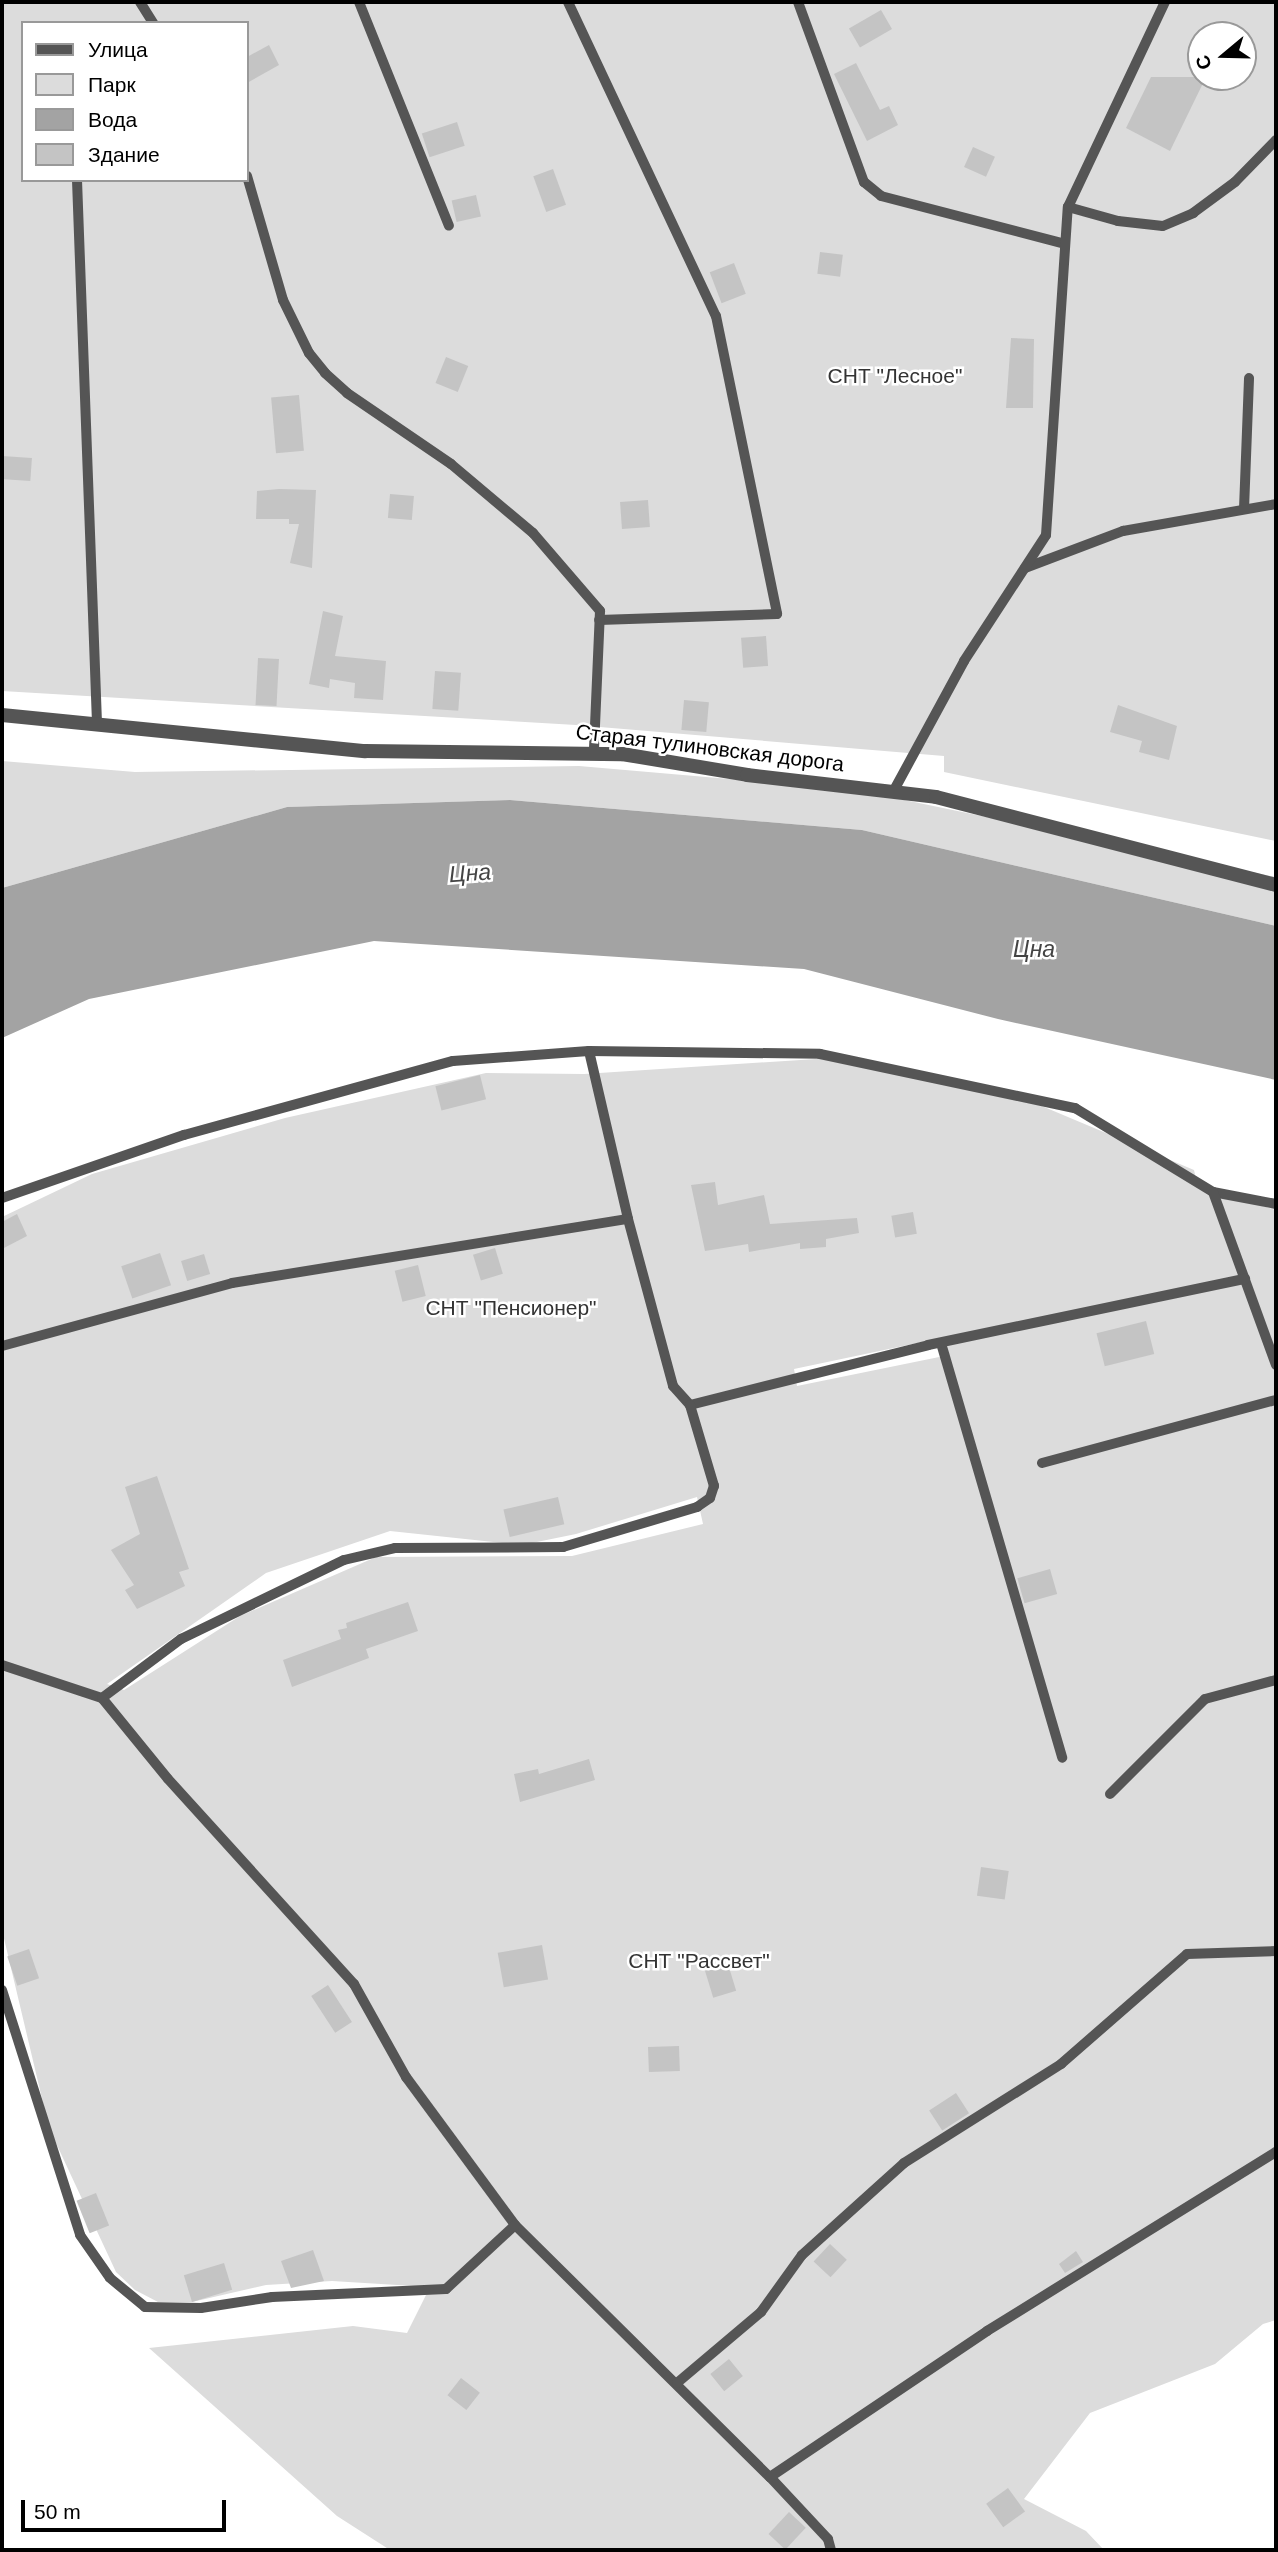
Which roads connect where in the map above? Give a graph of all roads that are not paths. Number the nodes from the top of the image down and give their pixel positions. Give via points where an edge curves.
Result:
1 (140, 2) edge
2 (359, 2) edge
3 (568, 2) edge
4 (798, 2) edge
5 (1165, 2) edge
6 (152, 21) edge
7 (1276, 140) edge
8 (248, 179) edge
9 (78, 182) edge
10 (1068, 207) junction
11 (449, 226) dead end
12 (1065, 244) junction
13 (1249, 378) dead end
14 (1276, 504) edge
15 (1244, 509) junction
16 (1025, 568) junction
17 (599, 620) junction
18 (2, 715) edge
19 (97, 723) junction
20 (594, 751) junction
21 (892, 792) junction
22 (1276, 885) edge
23 (589, 1051) junction
24 (1213, 1192) junction
25 (2, 1198) edge
26 (1276, 1204) edge
27 (628, 1219) junction
28 (1245, 1279) junction
29 (941, 1343) junction
30 (2, 1346) edge
31 (1276, 1365) edge
32 (1276, 1400) edge
33 (690, 1405) junction
34 (1042, 1462) dead end
35 (2, 1665) edge
36 (1276, 1680) edge
37 (102, 1698) junction
38 (1062, 1758) dead end
39 (1110, 1794) dead end
40 (1276, 1951) edge
41 (2, 1990) edge
42 (1276, 2152) edge
43 (515, 2225) junction
44 (677, 2384) junction
45 (770, 2477) junction
46 (831, 2550) edge

1 - 6 lane
2 - 11 lane
3 - 17 lane via 716,316 777,614
4 - 12 lane via 863,182 881,196
5 - 10 lane
7 - 10 lane via 1235,182 1194,214 1163,226 1118,221
8 - 17 lane via 283,300 309,353 325,373 451,464 533,533 577,579 600,611
9 - 19 lane
10 - 12 lane
12 - 16 lane via 1046,535
13 - 15 lane
14 - 15 lane
15 - 16 lane via 1123,531
16 - 21 lane via 964,661
17 - 20 lane
18 - 19 street, Старая тулиновская дорога
19 - 20 street, Старая тулиновская дорога via 365,751
20 - 21 street, Старая тулиновская дорога
21 - 22 street, Старая тулиновская дорога via 936,797
23 - 24 lane via 820,1054 1075,1108
23 - 25 lane via 453,1061 184,1135
23 - 27 lane
24 - 26 lane
24 - 28 lane
27 - 30 lane via 232,1283
27 - 33 lane via 673,1386
28 - 29 lane
28 - 31 lane
29 - 33 lane
29 - 38 lane
32 - 34 lane
33 - 37 lane via 714,1486 710,1498 697,1507 563,1546 395,1548 344,1560 181,1639
35 - 37 lane
36 - 39 lane via 1205,1699
37 - 43 lane via 167,1779 354,1984 406,2077
40 - 44 lane via 1187,1954 1061,2064 904,2163 802,2255 761,2312
41 - 43 lane via 80,2235 110,2278 145,2307 201,2308 272,2297 446,2289
42 - 45 lane via 987,2331
43 - 44 lane
44 - 45 lane
45 - 46 lane via 828,2539

